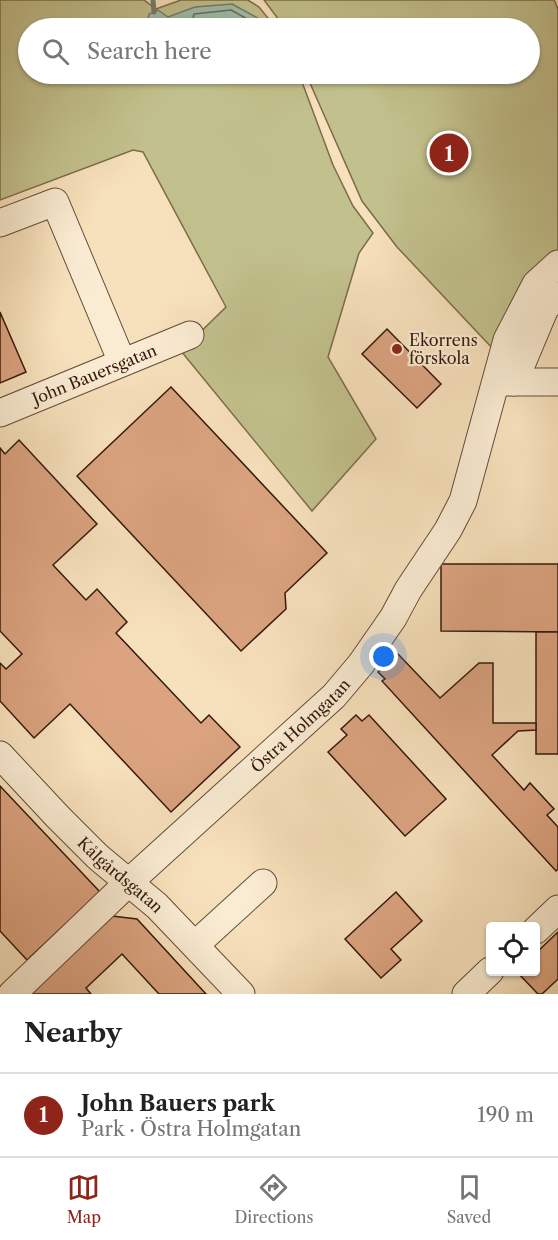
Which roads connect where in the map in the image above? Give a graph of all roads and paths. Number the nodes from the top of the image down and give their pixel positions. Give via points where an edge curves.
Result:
1 (0, 223) edge
2 (558, 264) edge
3 (558, 296) edge
4 (190, 335) dead end
5 (122, 362) junction
6 (505, 382) junction
7 (558, 382) edge
8 (0, 413) edge
9 (0, 755) edge
10 (129, 882) junction
11 (263, 883) dead end
12 (558, 909) edge
13 (540, 926) edge
14 (195, 945) junction
15 (486, 975) edge
16 (12, 994) edge
17 (241, 994) edge
18 (466, 994) edge

1 - 5 street via 55,202
2 - 6 street, Östra Holmgatan via 536,284 507,340
3 - 6 street via 545,308
4 - 5 street, John Bauersgatan
5 - 8 street, John Bauersgatan
6 - 7 street
6 - 10 street, Östra Holmgatan via 463,501 361,664 334,696
9 - 10 street, Kålgårdsgatan via 98,857
10 - 14 street, Kålgårdsgatan
10 - 16 street, Östra Holmgatan
11 - 14 street
12 - 13 street
14 - 17 street, Kålgårdsgatan
15 - 18 street

